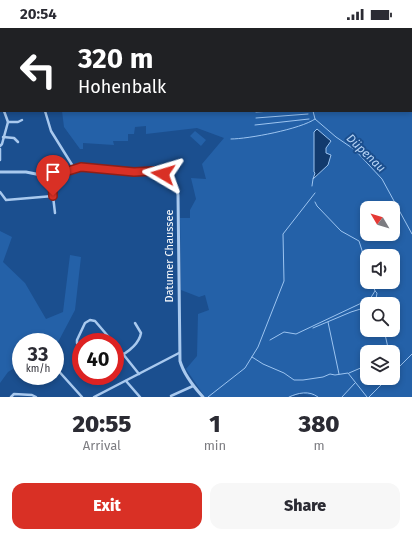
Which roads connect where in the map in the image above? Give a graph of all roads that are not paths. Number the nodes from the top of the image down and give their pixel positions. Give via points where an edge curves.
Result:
1 (4, 112) edge
2 (45, 112) edge
3 (22, 120) dead end
4 (8, 122) junction
5 (3, 137) junction
6 (18, 142) dead end
7 (0, 146) edge
8 (0, 149) edge
9 (0, 160) edge
10 (74, 168) junction
11 (0, 172) edge
12 (52, 176) junction
13 (0, 192) edge
14 (53, 196) junction
15 (55, 213) dead end
16 (135, 323) dead end
17 (80, 333) edge
18 (105, 333) edge
19 (179, 353) junction
20 (124, 354) joint
21 (139, 374) junction
22 (64, 377) edge
23 (126, 381) junction
24 (193, 386) junction
25 (27, 396) edge
26 (171, 396) edge
27 (11, 397) edge
28 (36, 397) edge
29 (82, 397) edge
30 (94, 397) edge
31 (140, 397) edge
32 (203, 397) edge

1 - 4 street
2 - 10 street via 51,131
3 - 4 street
4 - 5 street
5 - 6 street via 14,138
5 - 7 street
8 - 9 street
10 - 12 street, Datumer Chaussee
10 - 19 street, Datumer Chaussee via 153,171 167,177 174,184 178,195 179,228
11 - 12 street, Datumer Chaussee
12 - 14 street
13 - 14 street via 6,200
14 - 15 street
16 - 20 street via 141,335
17 - 18 street via 85,323 90,320 95,321
19 - 21 street
19 - 24 street, Datumer Chaussee via 183,371
20 - 21 street
21 - 23 street
22 - 29 street
23 - 30 street
23 - 31 street
24 - 26 street
24 - 32 street, Datumer Chaussee
25 - 27 street via 14,394
25 - 28 street

